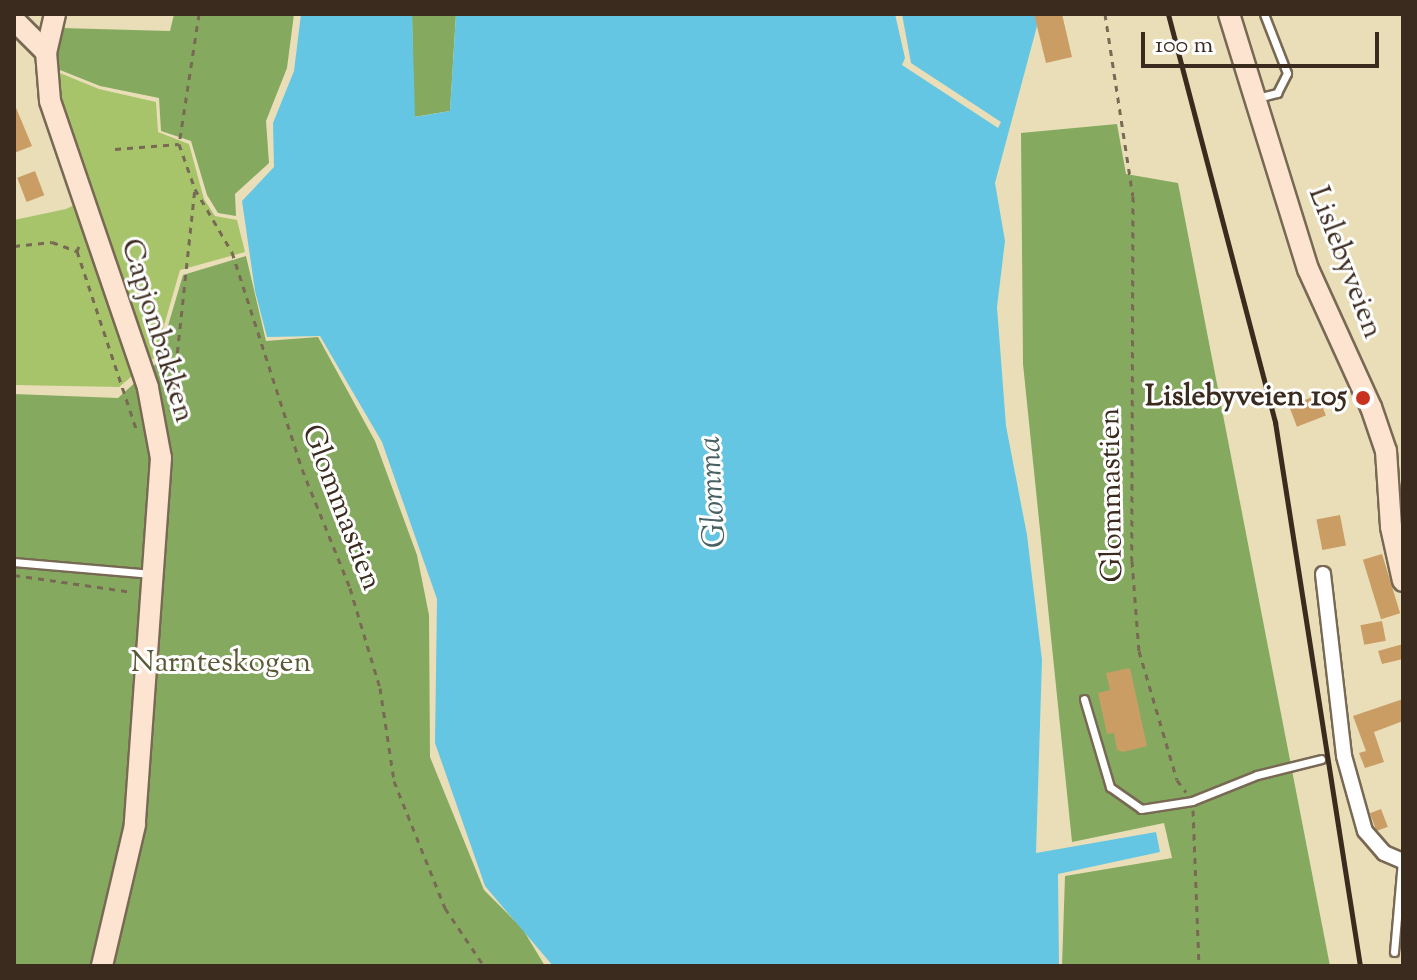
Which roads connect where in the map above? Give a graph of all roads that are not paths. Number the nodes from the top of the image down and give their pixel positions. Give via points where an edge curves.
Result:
1 (55, 14) edge
2 (1229, 14) edge
3 (1264, 14) edge
4 (14, 20) edge
5 (46, 52) junction
6 (1255, 99) junction
7 (14, 562) edge
8 (147, 574) junction
9 (1323, 574) dead end
10 (1403, 581) edge
11 (1084, 699) dead end
12 (1321, 759) dead end
13 (1403, 861) edge
14 (1394, 952) dead end
15 (102, 966) edge

1 - 5 main road, Capjonbakken
2 - 6 main road, Lislebyveien
3 - 6 lane via 1287,73 1277,93
4 - 5 main road
5 - 8 main road, Capjonbakken via 50,101 90,221 162,496
6 - 10 main road, Lislebyveien via 1308,269 1386,451 1391,527
7 - 8 lane
8 - 15 main road, Capjonbakken via 135,825
9 - 13 street via 1340,756 1365,831 1384,853
11 - 12 lane via 1110,787 1141,809 1192,801 1257,775
13 - 14 lane

